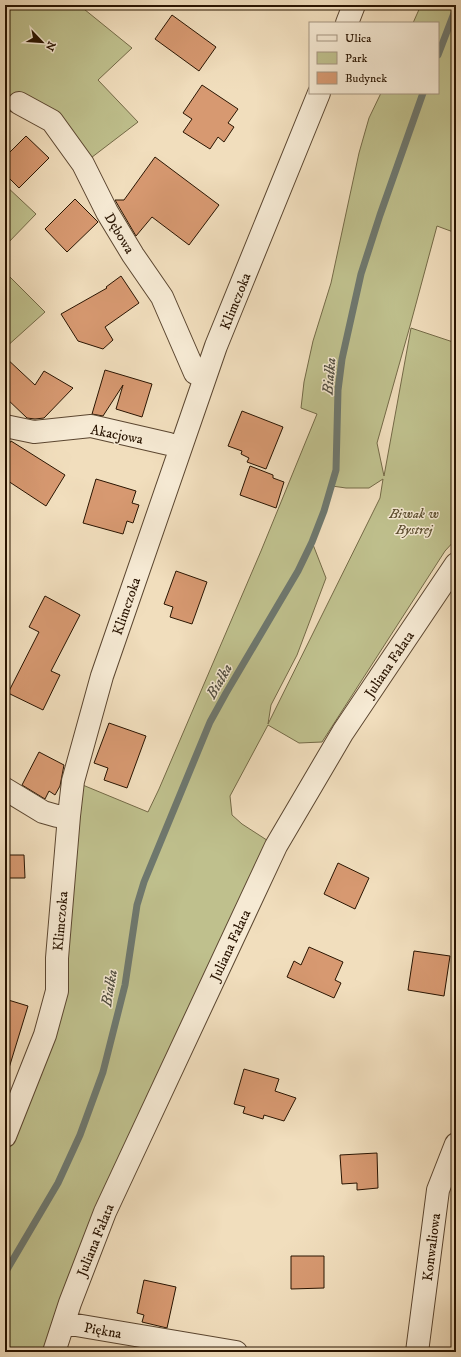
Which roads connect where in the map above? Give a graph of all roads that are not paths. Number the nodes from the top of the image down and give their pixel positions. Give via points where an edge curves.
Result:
1 (354, 5) edge
2 (347, 22) edge
3 (319, 94) edge
4 (19, 103) dead end
5 (205, 377) junction
6 (5, 426) edge
7 (180, 448) junction
8 (456, 564) edge
9 (5, 790) edge
10 (69, 816) junction
11 (12, 1095) edge
12 (5, 1136) edge
13 (456, 1144) edge
14 (64, 1323) junction
15 (54, 1352) edge
16 (236, 1352) edge
17 (417, 1352) edge

1 - 2 street
3 - 5 street, Klimczoka
4 - 5 street, Dębowa via 52,121 83,164 107,212 162,297 196,373
5 - 7 street, Klimczoka
6 - 7 street, Akacjowa via 34,432 90,426
7 - 10 street, Klimczoka via 102,676 74,781
8 - 14 street, Juliana Fałata via 343,732 276,846 105,1212
9 - 10 street via 43,812
10 - 11 street, Klimczoka via 56,991 45,1035 32,1069
11 - 12 street, Klimczoka
13 - 17 street, Konwaliowa via 438,1190
14 - 15 street, Juliana Fałata
14 - 16 street, Piękna

